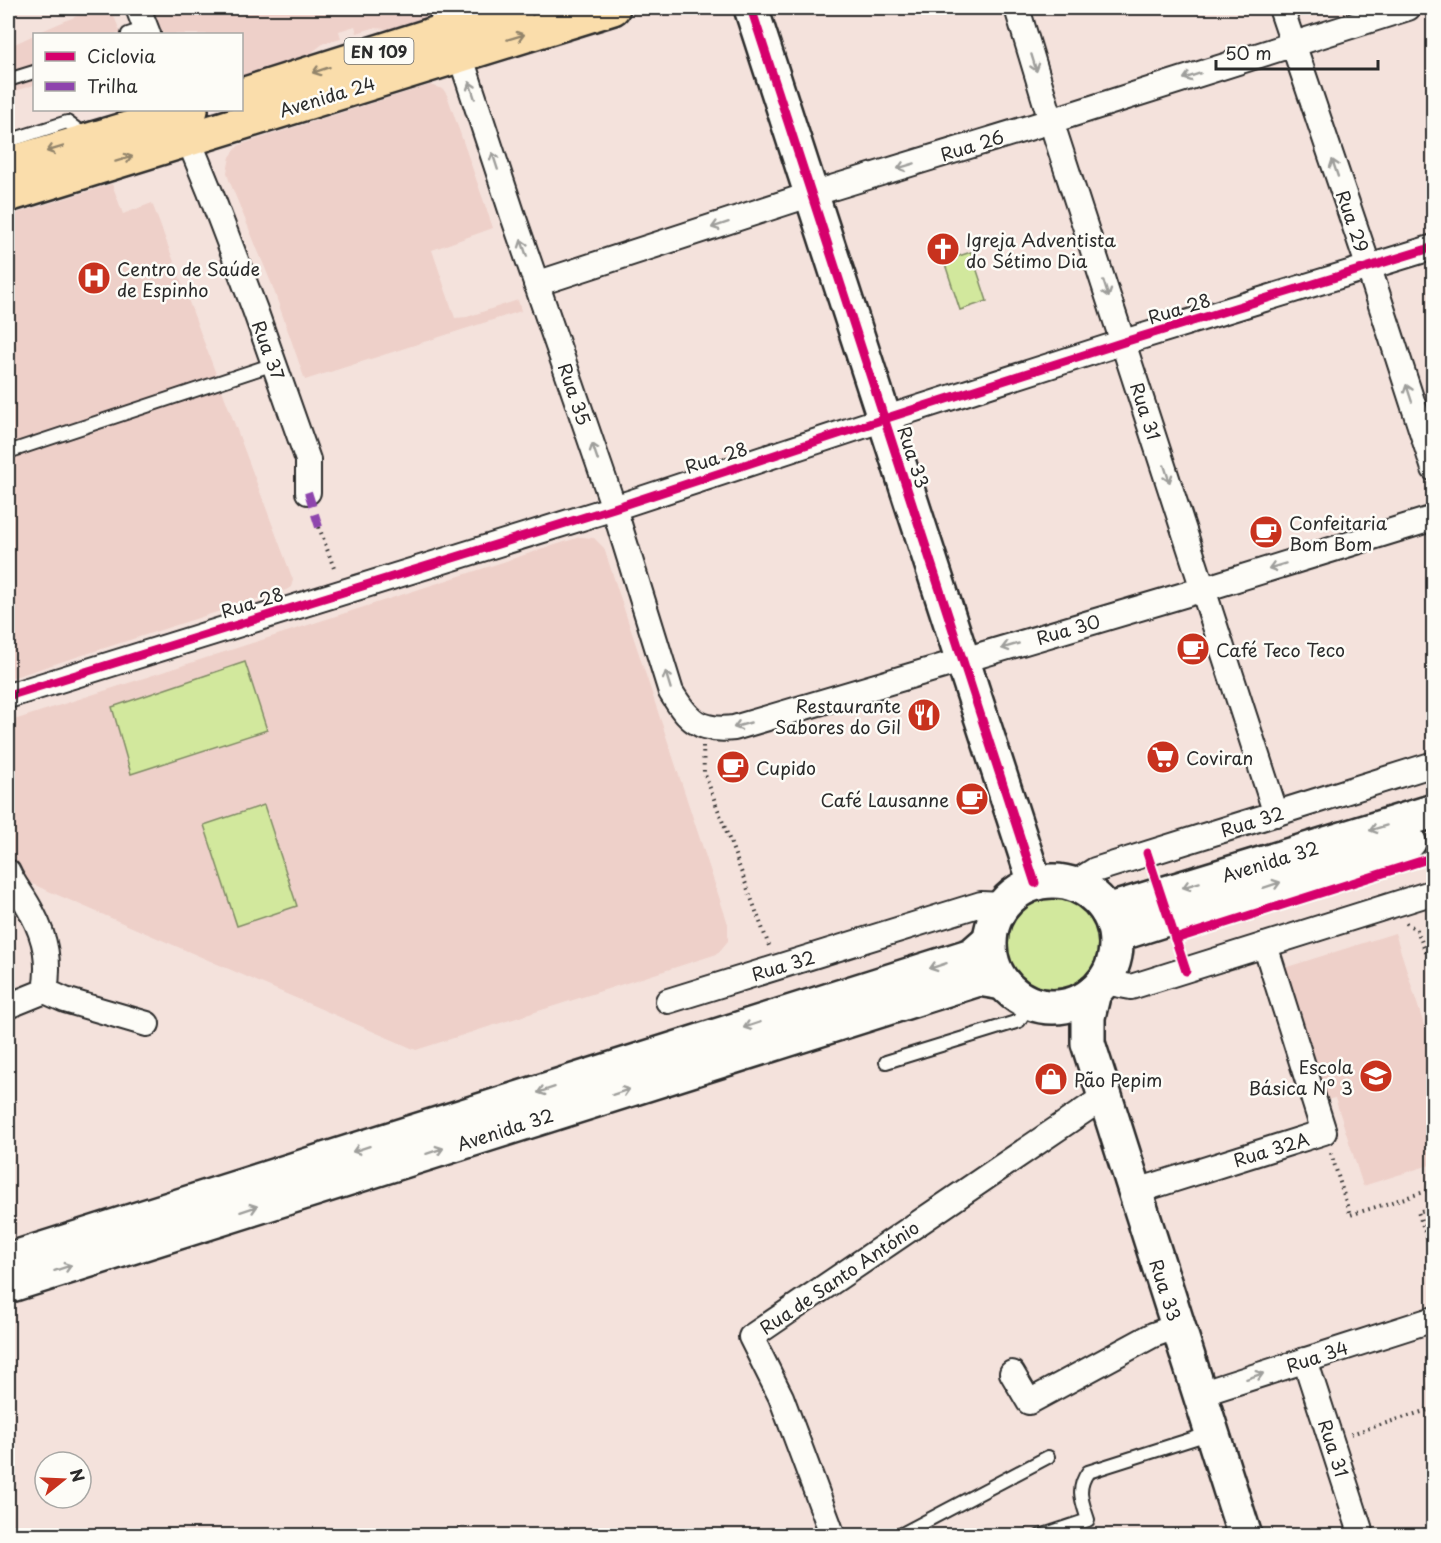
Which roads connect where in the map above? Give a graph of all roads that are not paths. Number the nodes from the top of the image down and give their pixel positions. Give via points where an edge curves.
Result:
1 (517, 8) edge
2 (613, 8) edge
3 (751, 8) edge
4 (1017, 8) edge
5 (1281, 8) edge
6 (1408, 8) edge
7 (450, 30) edge
8 (1293, 44) junction
9 (33, 72) edge
10 (8, 80) edge
11 (243, 95) edge
12 (243, 98) edge
13 (204, 111) edge
14 (183, 118) edge
15 (1052, 121) junction
16 (89, 139) junction
17 (8, 141) edge
18 (8, 164) edge
19 (813, 194) junction
20 (8, 195) edge
21 (1434, 248) edge
22 (1369, 268) junction
23 (536, 284) junction
24 (1124, 342) junction
25 (274, 364) junction
26 (884, 419) junction
27 (8, 452) edge
28 (1434, 469) edge
29 (308, 492) dead end
30 (614, 508) junction
31 (1434, 518) edge
32 (1204, 589) junction
33 (962, 660) junction
34 (8, 696) edge
35 (701, 725) joint
36 (1434, 764) edge
37 (1434, 811) edge
38 (1276, 814) junction
39 (1434, 834) edge
40 (8, 872) edge
41 (1035, 883) junction
42 (1073, 884) junction
43 (1434, 892) edge
44 (1002, 905) junction
45 (1112, 923) junction
46 (989, 940) junction
47 (1265, 945) junction
48 (1003, 983) junction
49 (1099, 987) junction
50 (45, 991) junction
51 (668, 1001) dead end
52 (1037, 1005) junction
53 (8, 1006) edge
54 (147, 1024) dead end
55 (1088, 1043) junction
56 (886, 1062) dead end
57 (1104, 1097) junction
58 (1134, 1192) junction
59 (8, 1260) edge
60 (8, 1286) edge
61 (1434, 1319) edge
62 (1178, 1326) junction
63 (1305, 1360) junction
64 (1012, 1373) dead end
65 (1200, 1394) junction
66 (1212, 1433) junction
67 (1048, 1456) dead end
68 (833, 1536) edge
69 (898, 1536) edge
70 (1041, 1536) edge
71 (1245, 1536) edge
72 (1362, 1536) edge

1 - 7 main road, Avenida 24 / EN 109
7 -> 2 main road, Avenida 24 / EN 109
3 - 19 main road, Rua 33
4 -> 15 street, Rua 31
5 - 8 street, Rua 29
6 - 8 street, Rua 26
7 -> 11 main road, Avenida 24 / EN 109
7 - 12 main road, Avenida 24 / EN 109
23 -> 7 street, Rua 35
8 -> 15 street, Rua 26
22 -> 8 street, Rua 29
9 - 10 lane
13 - 14 main road, Avenida 24 / EN 109
14 - 16 main road, Avenida 24 / EN 109
20 -> 14 main road, Avenida 24 / EN 109
14 - 25 street, Rua 37
15 -> 19 street, Rua 26
15 -> 24 street, Rua 31
16 - 17 lane via 67,122
16 -> 18 main road, Avenida 24 / EN 109
19 -> 23 street, Rua 26
19 - 26 main road, Rua 33
21 - 22 street, Rua 28
22 - 24 street, Rua 28
28 -> 22 street, Rua 29
30 -> 23 street, Rua 35
24 - 26 street, Rua 28
24 -> 32 street, Rua 31
25 - 27 lane
25 - 29 street, Rua 37 via 308,460
26 - 30 street, Rua 28
26 - 33 main road, Rua 33
30 - 34 street, Rua 28
35 -> 30 street, Rua 35 via 684,714 671,692
31 -> 32 street, Rua 30
32 -> 33 street, Rua 30
32 - 38 street, Rua 31
33 -> 35 street, Rua 30 via 734,728 719,730
33 - 41 main road, Rua 33
36 - 38 street, Rua 32
37 -> 45 main road, Avenida 32
38 - 42 street, Rua 32 via 1095,870
45 -> 39 main road, Avenida 32
40 - 50 street via 32,913 47,951
41 - 42 main road via 1052,880
41 - 44 main road via 1015,892
42 - 45 main road via 1098,899
43 - 47 street
44 - 46 main road
44 - 51 street, Rua 32 via 981,904
45 - 49 main road via 1114,960
46 - 48 main road via 992,963
46 -> 59 main road, Avenida 32 via 972,955
47 - 49 street via 1131,987
47 - 58 street, Rua 32A via 1324,1132
48 - 52 main road via 1015,995
60 -> 48 main road, Avenida 32 via 979,979
49 - 52 main road via 1079,1002 1061,1008
49 - 55 main road, Rua 33 via 1088,1017
50 - 53 street
50 - 54 street
52 - 55 main road, Rua 33 via 1070,1024
52 - 56 lane via 1019,1021
55 - 57 main road, Rua 33
57 - 58 main road, Rua 33
57 - 68 street, Rua de Santo António via 751,1337 781,1397
58 - 62 main road, Rua 33
61 - 63 street, Rua 34
62 - 64 street via 1153,1335 1029,1402
62 - 65 main road, Rua 33
65 -> 63 street, Rua 34
63 - 72 street, Rua 31
65 - 66 main road, Rua 33
66 - 70 lane via 1088,1472 1080,1495 1088,1520
66 - 71 main road, Rua 33
67 - 69 lane

